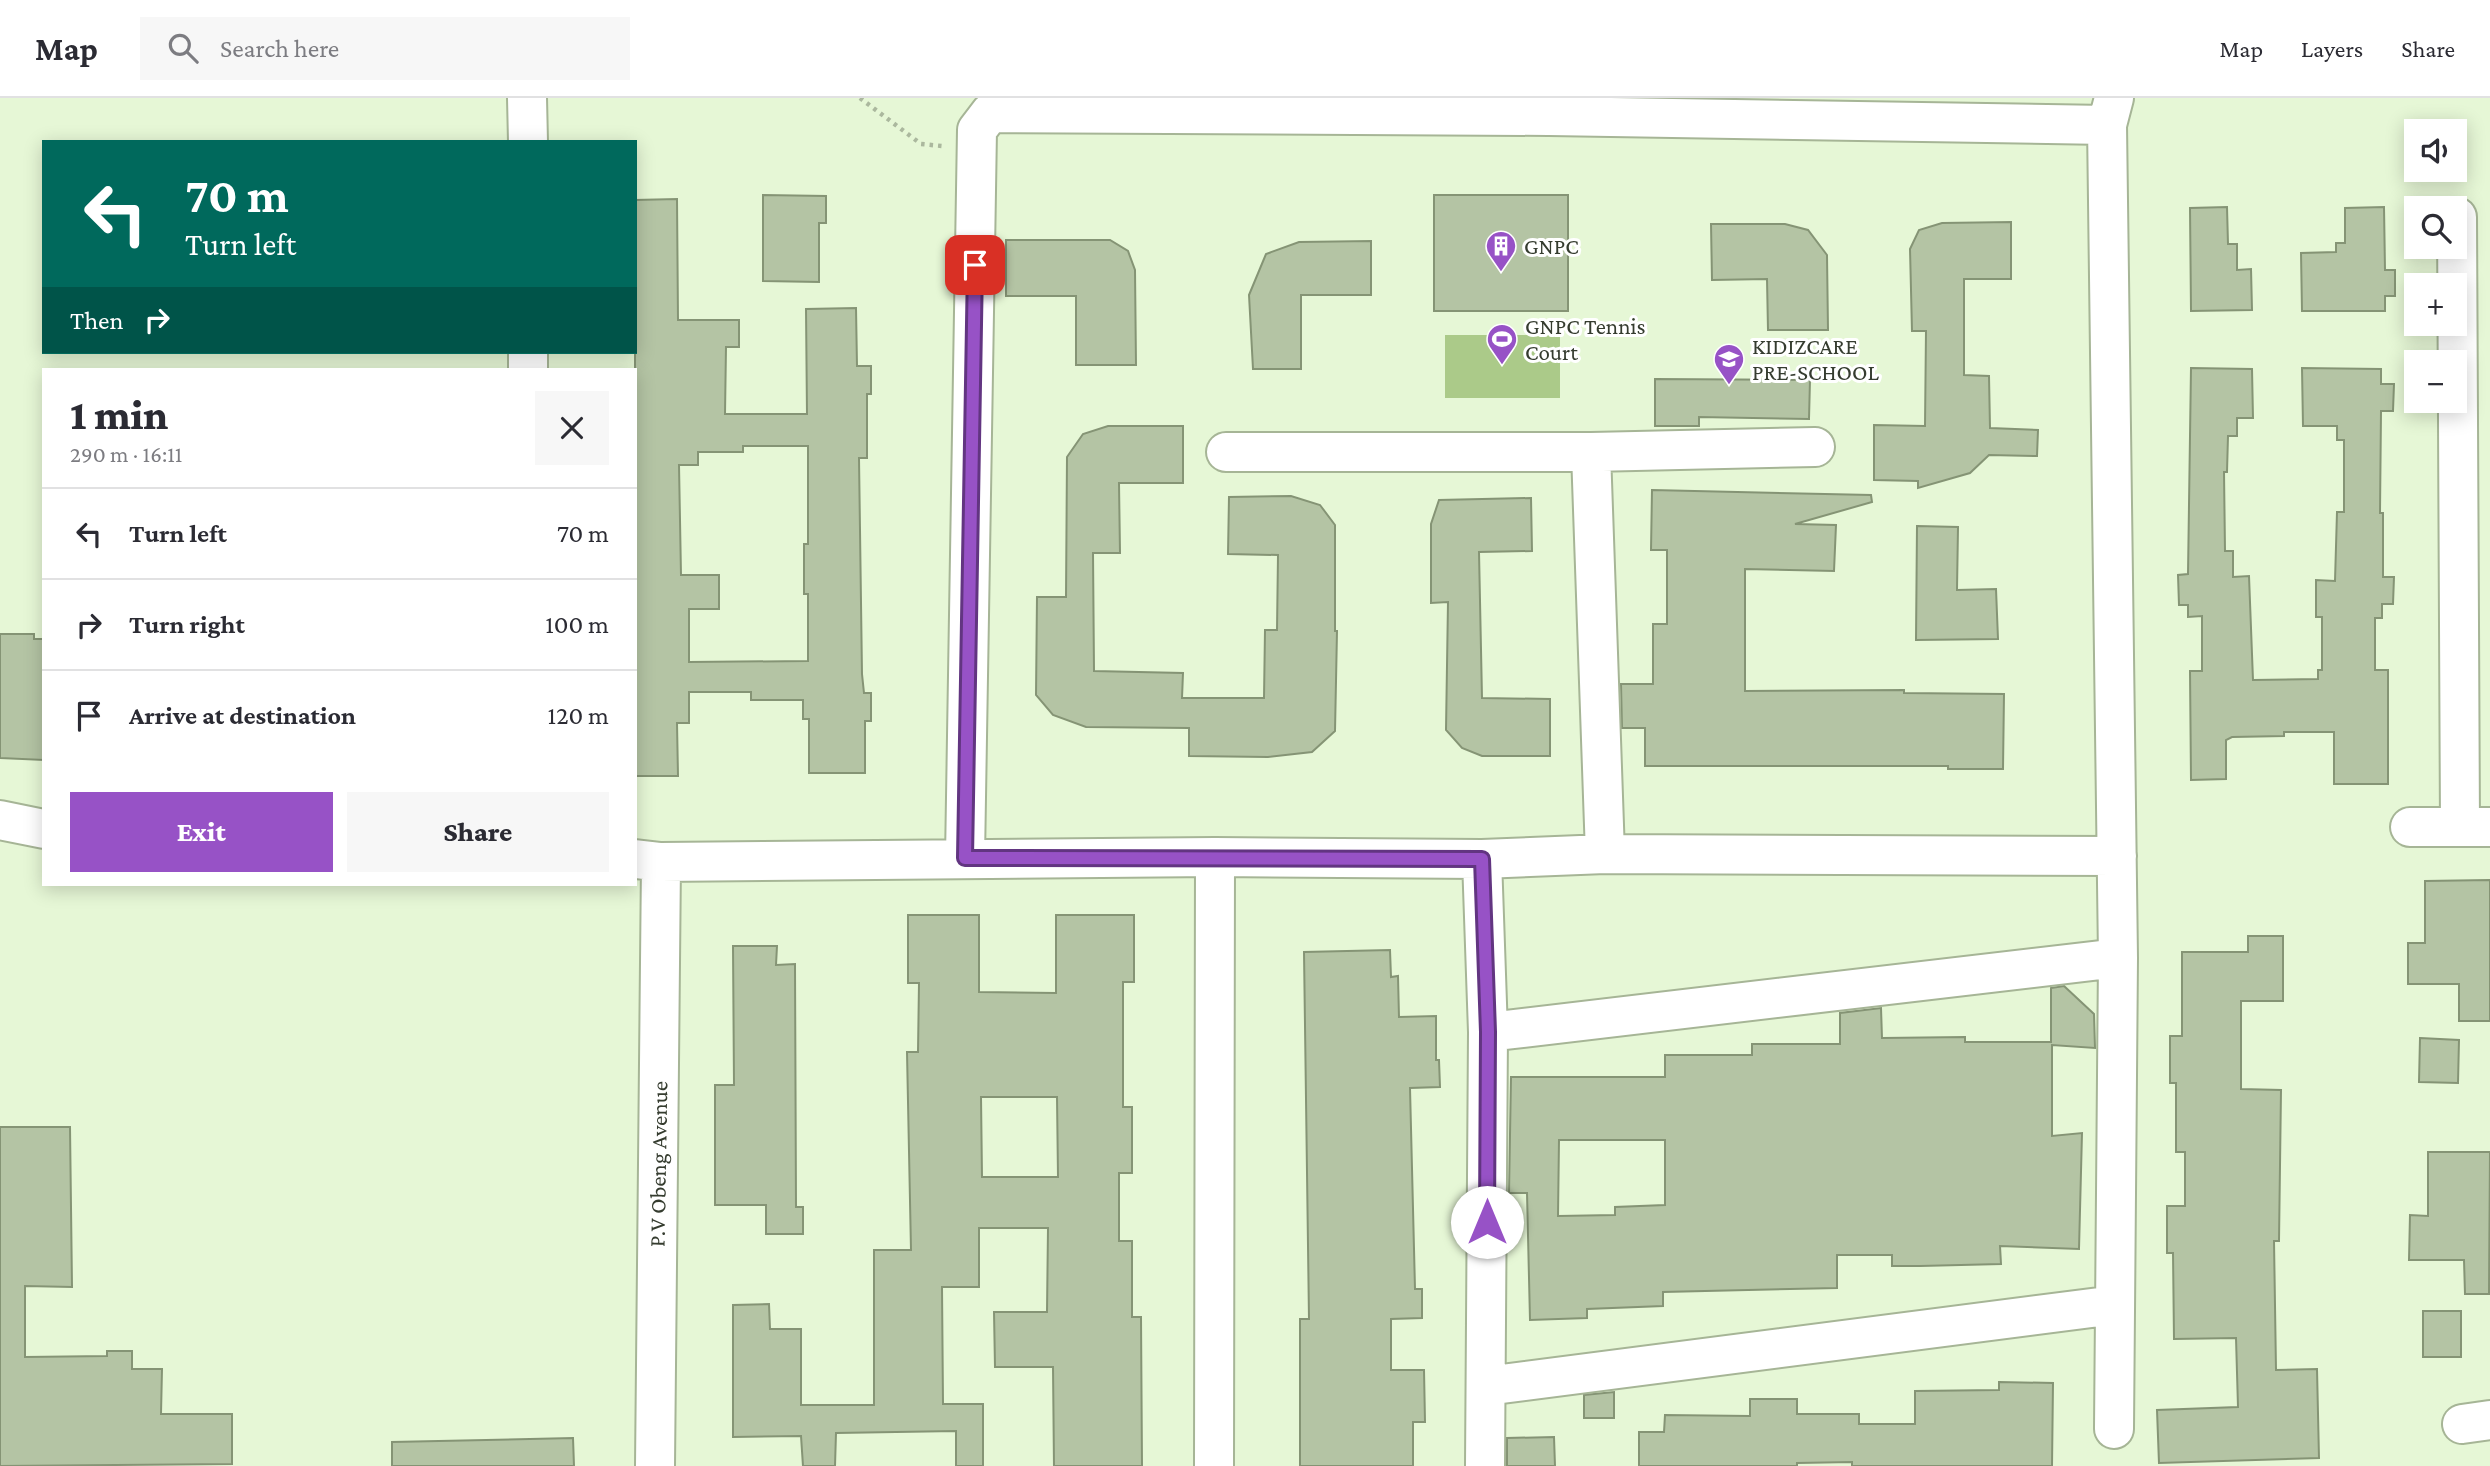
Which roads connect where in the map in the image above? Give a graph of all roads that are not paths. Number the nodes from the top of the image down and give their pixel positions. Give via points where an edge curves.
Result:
1 (527, 98) edge
2 (2111, 112) edge
3 (528, 140) edge
4 (2458, 259) edge
5 (1815, 447) dead end
6 (1226, 452) dead end
7 (1591, 452) junction
8 (0, 820) edge
9 (2410, 827) dead end
10 (2475, 827) edge
11 (42, 829) edge
12 (1605, 855) junction
13 (2117, 856) junction
14 (1215, 857) junction
15 (965, 858) junction
16 (1482, 859) junction
17 (648, 860) edge
18 (2118, 958) junction
19 (1488, 1032) junction
20 (2115, 1305) junction
21 (1486, 1386) junction
22 (2114, 1429) dead end
23 (655, 1466) edge
24 (1214, 1466) edge
25 (1485, 1466) edge

1 - 3 street
2 - 13 street
2 - 15 street via 990,113 977,130
4 - 10 street
5 - 7 street
6 - 7 street
7 - 12 street
8 - 11 street
9 - 10 street
12 - 13 street
12 - 16 street
13 - 18 street
14 - 15 street
14 - 16 street
14 - 24 street
15 - 17 street
16 - 19 street
17 - 23 street, P.V Obeng Avenue
18 - 19 street
18 - 20 street
19 - 21 street
20 - 21 street
20 - 22 street
21 - 25 street

